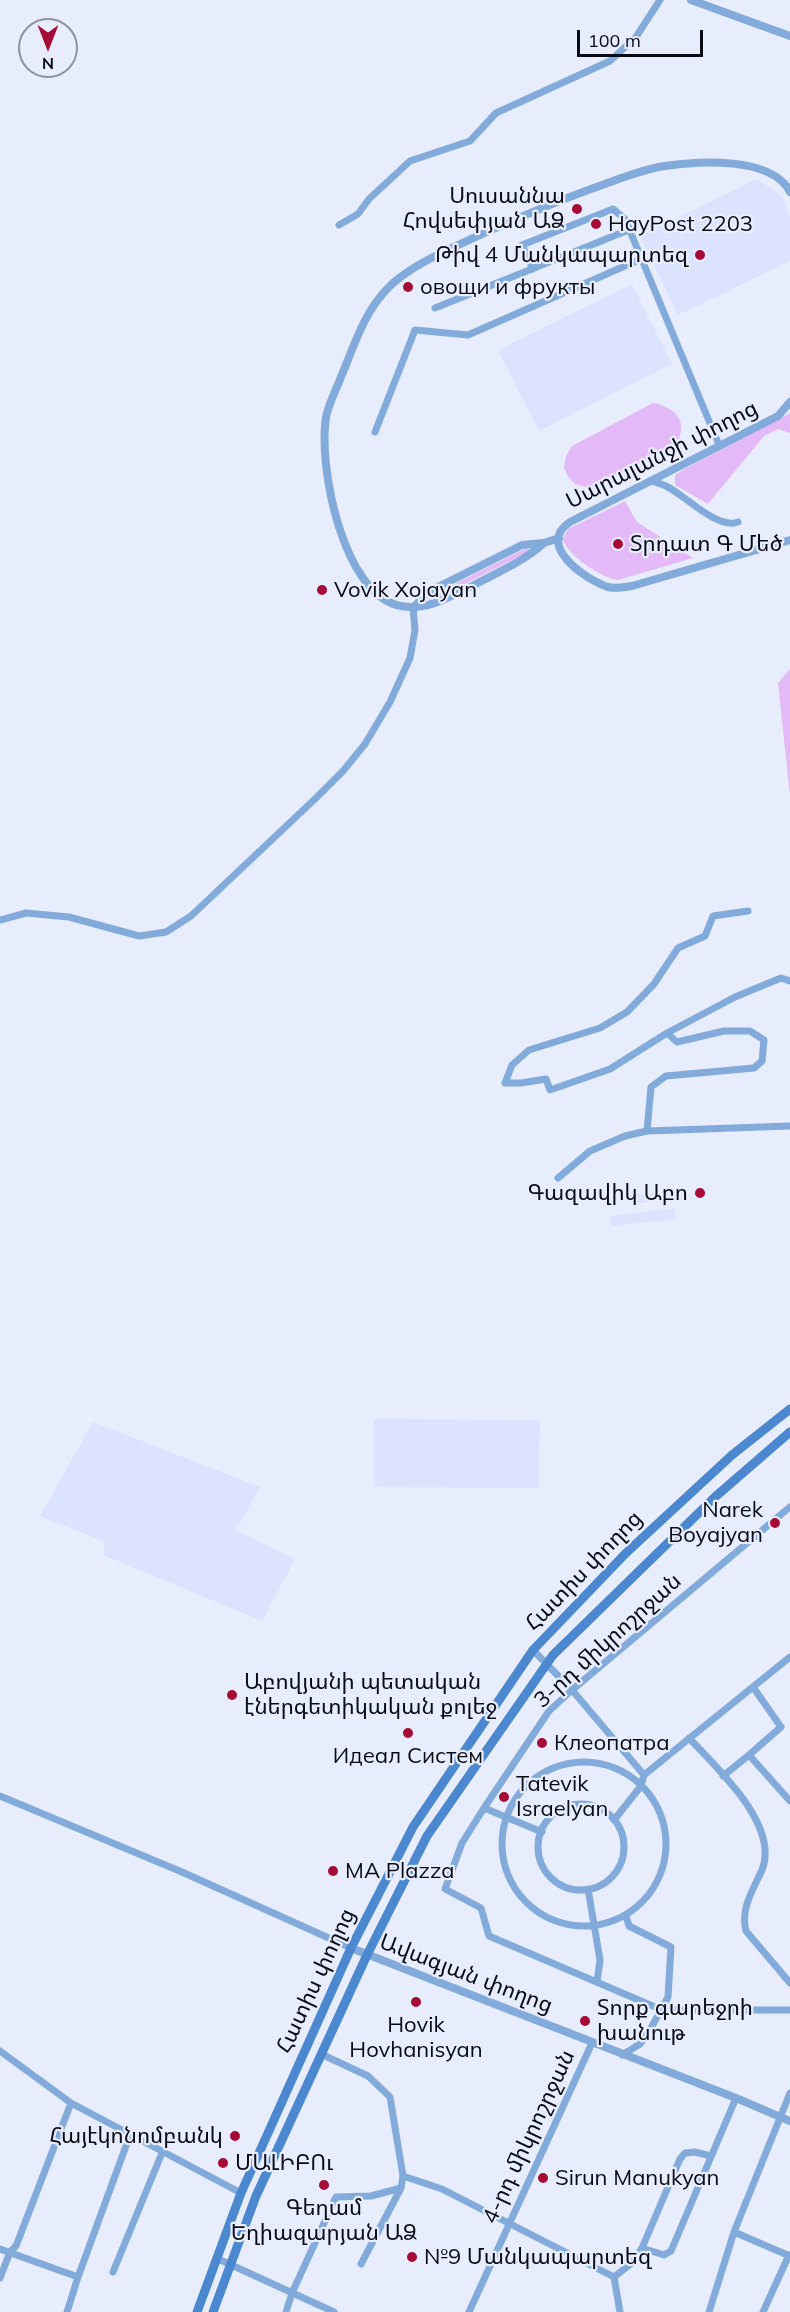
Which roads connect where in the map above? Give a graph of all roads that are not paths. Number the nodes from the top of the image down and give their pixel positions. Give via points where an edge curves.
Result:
1 (660, 0) edge
2 (691, 0) edge
3 (790, 36) edge
4 (789, 187) edge
5 (339, 225) dead end
6 (631, 229) junction
7 (643, 258) junction
8 (533, 268) junction
9 (435, 308) dead end
10 (790, 402) edge
11 (375, 432) dead end
12 (719, 446) junction
13 (652, 481) junction
14 (738, 522) dead end
15 (790, 540) edge
16 (558, 541) junction
17 (544, 543) junction
18 (413, 608) junction
19 (748, 911) dead end
20 (0, 920) edge
21 (790, 981) edge
22 (667, 1033) junction
23 (790, 1125) edge
24 (647, 1131) junction
25 (558, 1178) dead end
26 (790, 1409) edge
27 (790, 1432) edge
28 (790, 1507) edge
29 (533, 1650) junction
30 (790, 1657) edge
31 (546, 1664) junction
32 (753, 1687) junction
33 (572, 1690) junction
34 (689, 1738) junction
35 (749, 1755) junction
36 (644, 1775) junction
37 (723, 1776) junction
38 (641, 1786) junction
39 (0, 1796) edge
40 (790, 1801) edge
41 (484, 1808) junction
42 (506, 1816) junction
43 (614, 1820) junction
44 (542, 1832) junction
45 (588, 1889) junction
46 (626, 1916) junction
47 (595, 1925) junction
48 (351, 1948) junction
49 (367, 1955) junction
50 (597, 1982) junction
51 (790, 1983) edge
52 (662, 2010) junction
53 (790, 2010) edge
54 (592, 2043) junction
55 (0, 2052) edge
56 (321, 2054) junction
57 (622, 2055) junction
58 (790, 2092) edge
59 (736, 2098) junction
60 (71, 2103) junction
61 (780, 2117) junction
62 (790, 2121) edge
63 (130, 2135) junction
64 (162, 2153) junction
65 (711, 2156) junction
66 (403, 2176) junction
67 (401, 2188) junction
68 (241, 2193) junction
69 (509, 2224) junction
70 (734, 2232) junction
71 (642, 2248) junction
72 (0, 2249) edge
73 (10, 2252) junction
74 (789, 2256) edge
75 (216, 2258) junction
76 (231, 2264) junction
77 (361, 2264) dead end
78 (113, 2272) dead end
79 (78, 2277) junction
80 (614, 2277) junction
81 (0, 2278) edge
82 (292, 2293) junction
83 (67, 2312) edge
84 (197, 2312) edge
85 (213, 2312) edge
86 (286, 2312) edge
87 (334, 2312) edge
88 (470, 2312) edge
89 (620, 2312) edge
90 (709, 2312) edge
91 (763, 2312) edge

1 - 5 street via 636,38 610,62 496,113 470,141 410,160 358,214
2 - 3 street
4 - 18 street via 763,171 717,162 660,167 536,209 444,252 389,287 363,324 330,403 326,447 339,527 357,571 385,600
6 - 7 street
6 - 8 street
6 - 8 street via 613,209 522,245
7 - 11 street via 468,335 415,330
7 - 12 street
8 - 9 street
10 - 12 street, Սարալանջի փողոց via 778,416
12 - 13 street, Սարալանջի փողոց
13 - 14 street via 667,486 717,520
13 - 16 street, Սարալանջի փողոց via 565,525
15 - 16 street via 614,588 596,581 564,557
16 - 17 street
17 - 18 street via 529,557 437,603
17 - 18 street via 522,545 428,592
18 - 20 street via 415,630 410,658 365,744 316,798 191,916 166,932 140,936 69,917 26,913
19 - 22 street via 713,916 705,936 678,948 654,984 627,1012 600,1028 529,1050 512,1065 505,1083 546,1079 550,1090 610,1069
21 - 22 street via 781,978 735,997
22 - 24 street via 677,1042 724,1031 750,1031 764,1040 762,1060 754,1068 666,1076 651,1088
23 - 24 street
24 - 25 street via 590,1151
26 - 29 main road, Հատիս փողոց via 732,1455 626,1553
27 - 31 main road, Հատիս փողոց via 641,1568
28 - 33 street, 3-րդ միկրոշրջան
29 - 31 street
29 - 48 main road, Հատիս փողոց via 413,1827
30 - 32 street
31 - 33 street
31 - 49 main road, Հատիս փողոց via 427,1836
32 - 34 street
32 - 35 street via 782,1727
33 - 36 street
33 - 41 street, 3-րդ միկրոշրջան via 549,1712
34 - 36 street
34 - 37 street
35 - 37 street
35 - 40 street
36 - 38 street
37 - 51 street via 759,1822 765,1845 763,1866 744,1911 746,1931
38 - 42 street via 607,1765 565,1764 530,1784
38 - 43 street
38 - 46 street via 657,1810 666,1858 654,1891
39 - 48 street, Ավագյան փողոց
41 - 42 street
41 - 50 street, 3-րդ միկրոշրջան via 462,1844 445,1889 481,1908 489,1936
42 - 44 street
42 - 47 street via 504,1858 516,1893 527,1904 562,1922
43 - 44 street via 591,1805 579,1805 556,1813
43 - 45 street via 624,1840 621,1864 610,1879
44 - 45 street via 540,1859 549,1875 562,1886
45 - 47 street
46 - 47 street
46 - 52 street via 629,1926 671,1947 668,1997
47 - 50 street via 600,1960
48 - 49 street, Ավագյան փողոց
48 - 68 main road, Հատիս փողոց
49 - 54 street, Ավագյան փողոց
49 - 56 main road, Հատիս փողոց
50 - 52 street
52 - 53 street
52 - 57 street via 640,2044
54 - 57 street, Ավագյան փողոց
54 - 69 street, 4-րդ միկրոշրջան
55 - 60 street
56 - 66 street via 368,2076 390,2097
56 - 76 main road, Հատիս փողոց via 256,2196
57 - 59 street, Ավագյան փողոց
58 - 61 street
59 - 61 street, Ավագյան փողոց
59 - 65 street
60 - 63 street
60 - 73 street via 16,2246
61 - 62 street, Ավագյան փողոց
61 - 70 street
63 - 64 street
63 - 79 street
64 - 68 street
64 - 78 street
65 - 71 street via 695,2152 685,2153 680,2159
65 - 71 street via 671,2252 664,2255
66 - 67 street
66 - 69 street via 442,2189
67 - 77 street
67 - 82 street via 370,2196 336,2197
68 - 75 main road, Հատիս փողոց
69 - 80 street
69 - 88 street, 4-րդ միկրոշրջան
70 - 74 street
70 - 90 street
71 - 80 street via 633,2262
72 - 73 street
73 - 79 street
73 - 81 street
74 - 91 street
75 - 76 street
75 - 84 main road, Հատիս փողոց
76 - 82 street
76 - 85 main road, Հատիս փողոց
79 - 83 street
80 - 89 street
82 - 86 street
82 - 87 street

